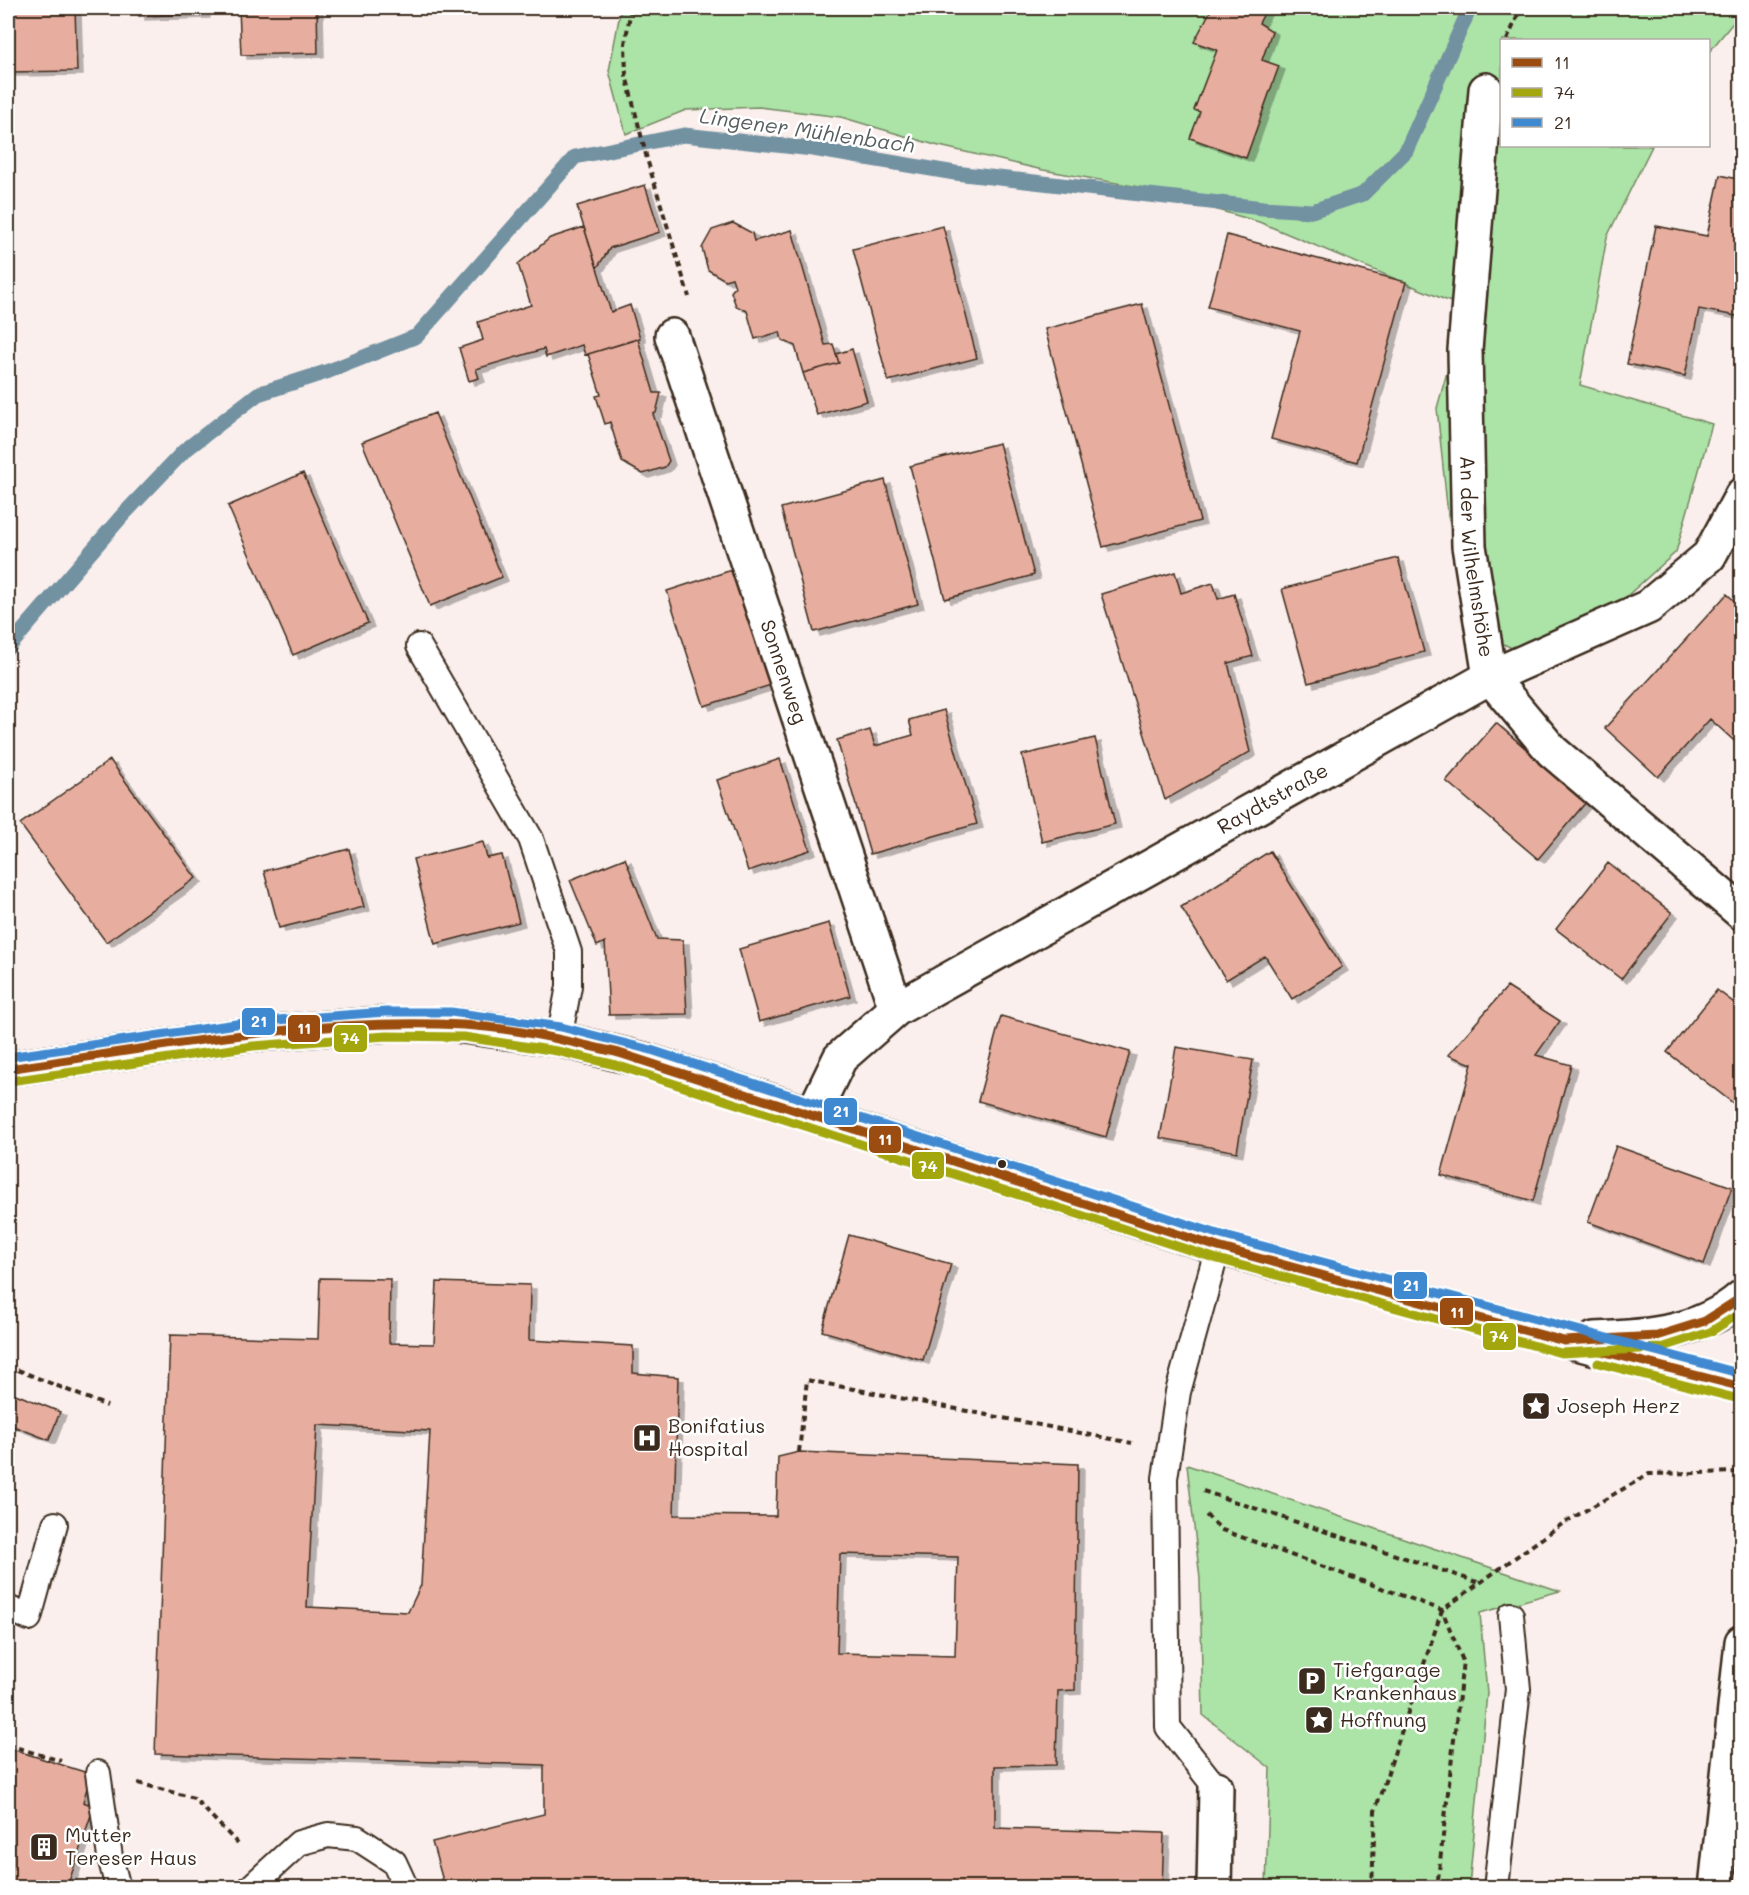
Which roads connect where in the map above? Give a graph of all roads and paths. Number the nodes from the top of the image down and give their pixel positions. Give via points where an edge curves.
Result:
1 (631, 8) edge
2 (1521, 8) edge
3 (1507, 39) edge
4 (1486, 90) dead end
5 (672, 336) joint
6 (1742, 495) edge
7 (419, 646) dead end
8 (1490, 677) junction
9 (1742, 913) edge
10 (896, 1009) junction
11 (559, 1039) junction
12 (8, 1069) edge
13 (813, 1114) junction
14 (1218, 1247) junction
15 (1742, 1297) edge
16 (1564, 1341) junction
17 (8, 1366) edge
18 (1742, 1387) edge
19 (107, 1406) dead end
20 (1170, 1450) junction
21 (799, 1452) dead end
22 (1166, 1478) junction
23 (55, 1524) dead end
24 (1479, 1583) dead end
25 (8, 1608) edge
26 (1511, 1615) dead end
27 (1742, 1642) edge
28 (8, 1745) edge
29 (98, 1773) junction
30 (1216, 1788) joint
31 (258, 1880) edge
32 (118, 1887) edge
33 (406, 1887) edge
34 (1214, 1887) edge
35 (1437, 1887) edge
36 (1496, 1887) edge
37 (1716, 1887) edge

1 - 5 path via 626,65 647,159 694,311
2 - 3 path
4 - 8 street, An der Wilhelmshöhe via 1465,350 1469,546
5 - 10 street, Sonnenweg
6 - 8 street, Raydtstraße via 1709,556 1648,607
7 - 11 lane via 531,839 569,952 569,986
8 - 9 street, An der Wilhelmshöhe via 1552,751
8 - 10 street, Raydtstraße
10 - 13 street, Raydtstraße via 840,1058
11 - 12 street via 449,1024 377,1024 252,1035
11 - 13 street via 620,1053
13 - 14 street
14 - 16 street
14 - 20 lane via 1178,1392
15 - 16 street via 1705,1321 1657,1336
16 - 18 street
17 - 19 path
20 - 21 path via 807,1380
20 - 22 lane
22 - 24 path
22 - 30 lane via 1168,1727
22 - 35 path via 1222,1530 1442,1610 1463,1661
23 - 25 lane via 29,1618
26 - 36 lane via 1518,1689
27 - 37 street
28 - 29 path
29 - 31 path via 194,1798
29 - 32 lane
30 - 34 street
31 - 33 lane via 299,1843 328,1835 357,1838 394,1862

